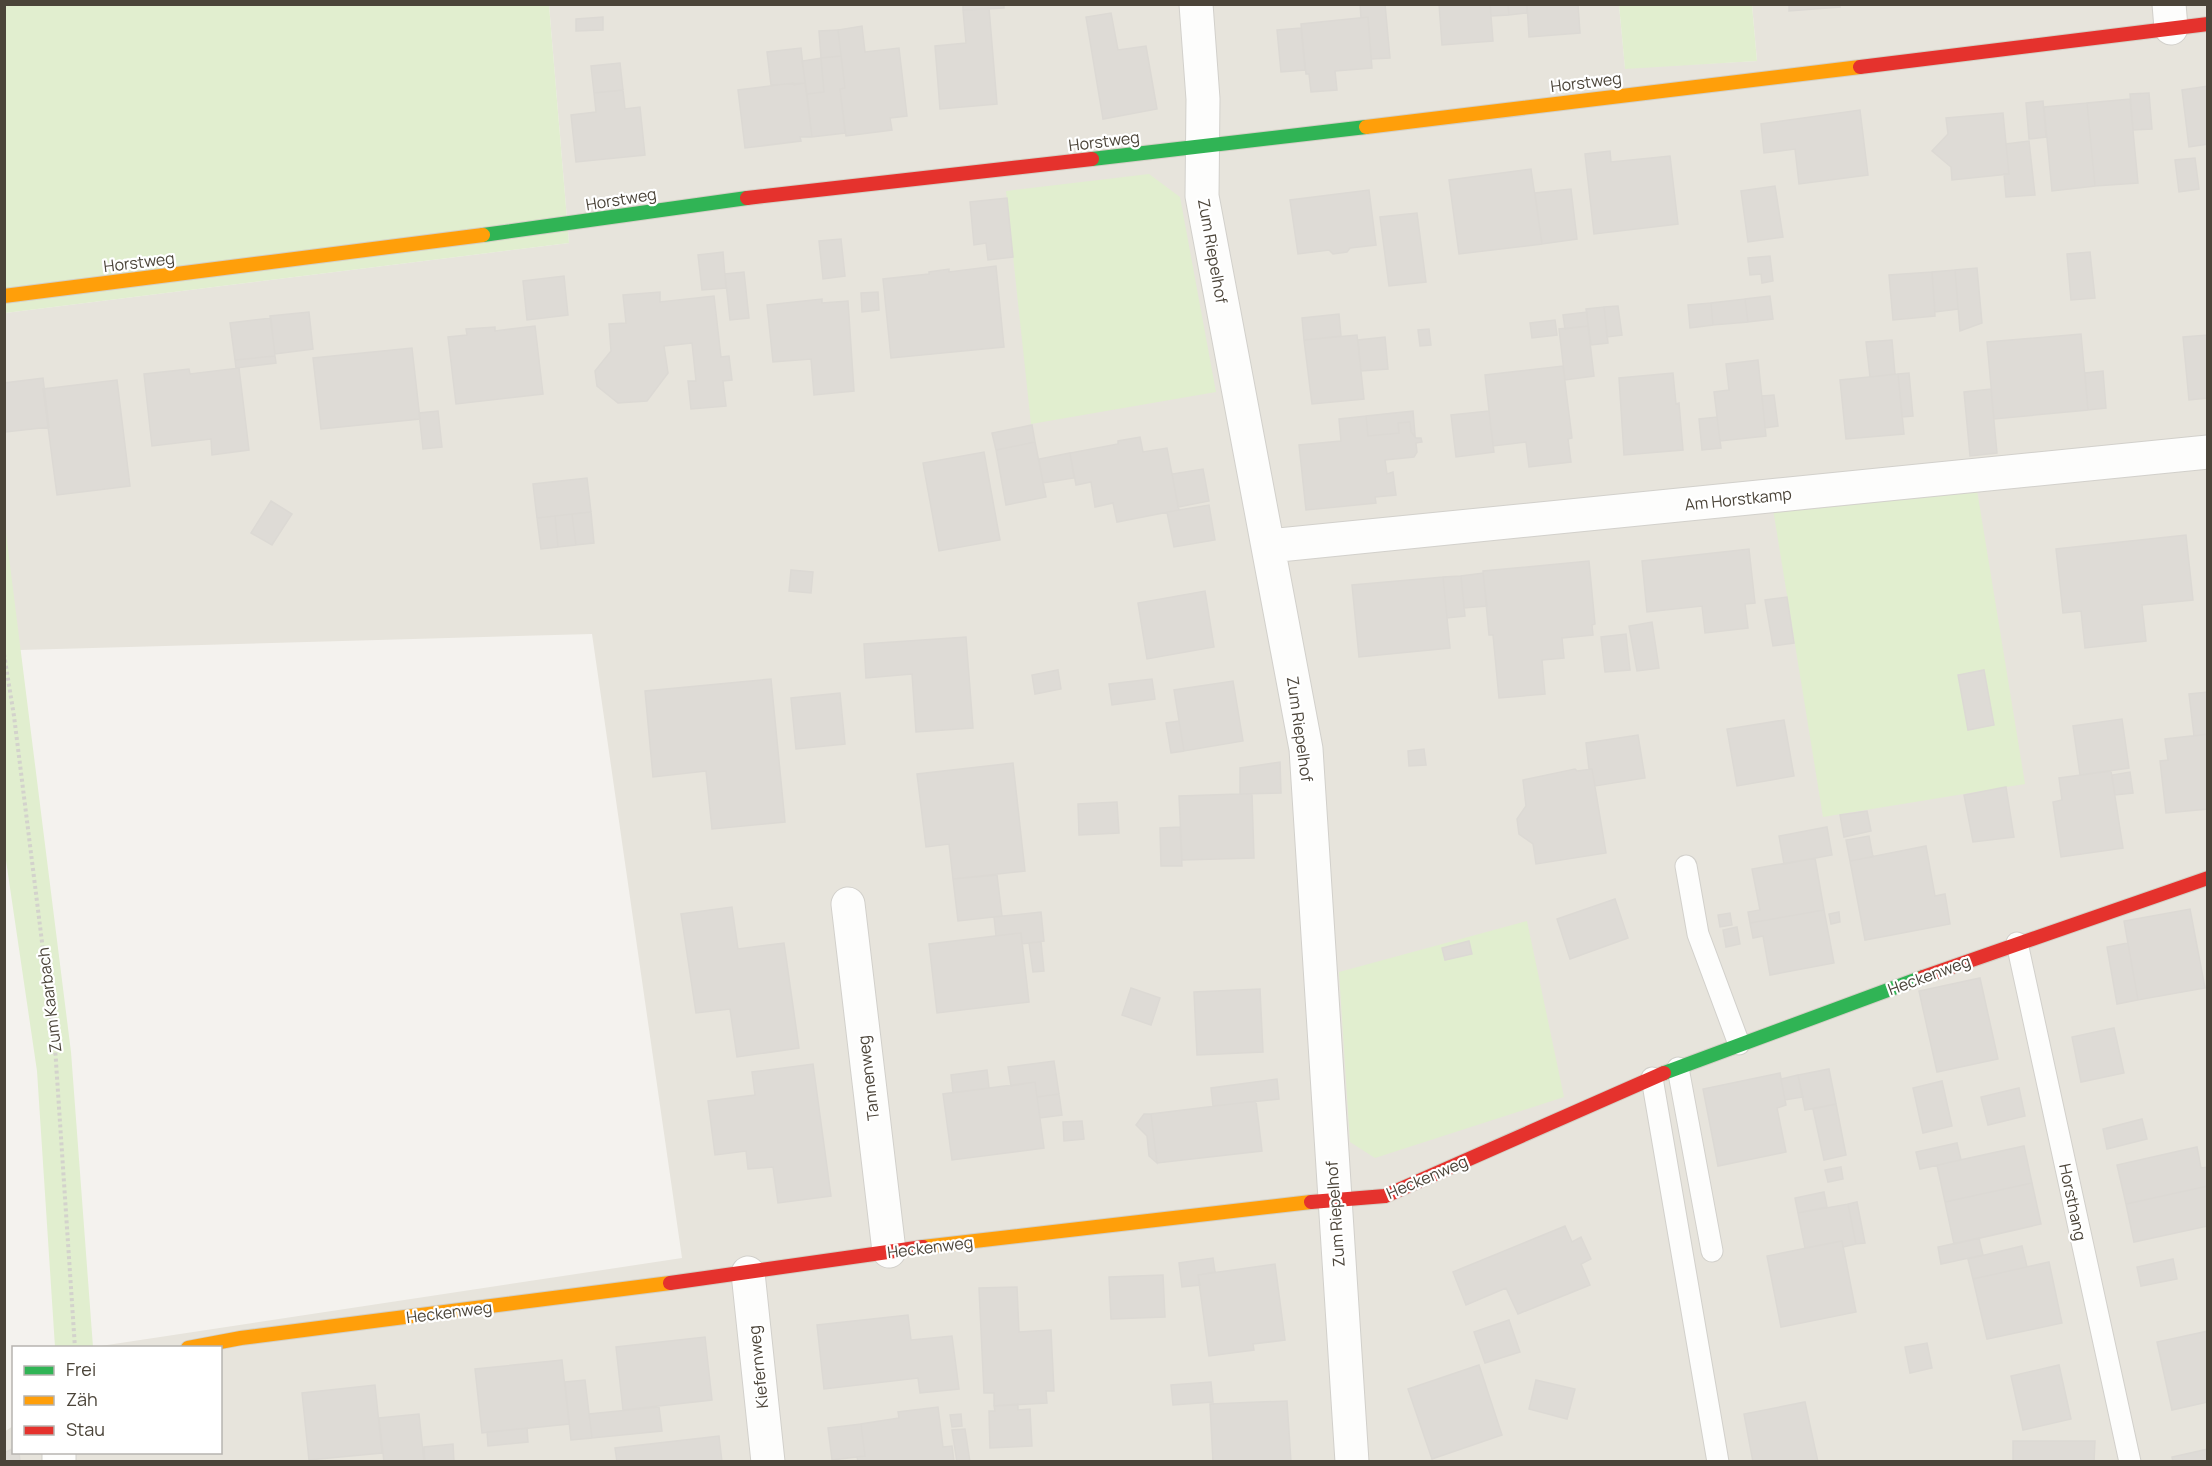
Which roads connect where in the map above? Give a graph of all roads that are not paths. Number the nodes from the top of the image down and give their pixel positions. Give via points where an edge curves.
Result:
1 (1196, 4) edge
2 (2170, 16) edge
3 (2208, 24) edge
4 (1202, 147) junction
5 (4, 296) edge
6 (2208, 452) edge
7 (1269, 546) junction
8 (1686, 866) dead end
9 (2208, 878) edge
10 (848, 904) dead end
11 (2017, 943) junction
12 (1739, 1044) junction
13 (1678, 1068) junction
14 (1652, 1078) junction
15 (1334, 1199) junction
16 (889, 1251) junction
17 (1712, 1251) dead end
18 (748, 1273) junction
19 (194, 1346) edge
20 (768, 1461) edge
21 (1352, 1461) edge
22 (1718, 1461) edge
23 (2130, 1461) edge

1 - 4 street, Zum Riepelhof via 1203,99
2 - 3 street, Horstweg
2 - 4 street, Horstweg
4 - 5 street, Horstweg via 696,204
4 - 7 street, Zum Riepelhof via 1202,196
6 - 7 street, Am Horstkamp
7 - 15 street, Zum Riepelhof via 1306,749
8 - 12 lane via 1698,934
9 - 11 street, Heckenweg
10 - 16 street, Tannenweg
11 - 12 street, Heckenweg
11 - 23 lane, Horsthang
12 - 13 street, Heckenweg
13 - 14 street, Heckenweg
13 - 17 lane
14 - 15 street, Heckenweg via 1384,1196
14 - 22 lane
15 - 16 street, Heckenweg
15 - 21 street, Zum Riepelhof
16 - 18 street, Heckenweg
18 - 19 street, Heckenweg
18 - 20 street, Kiefernweg

